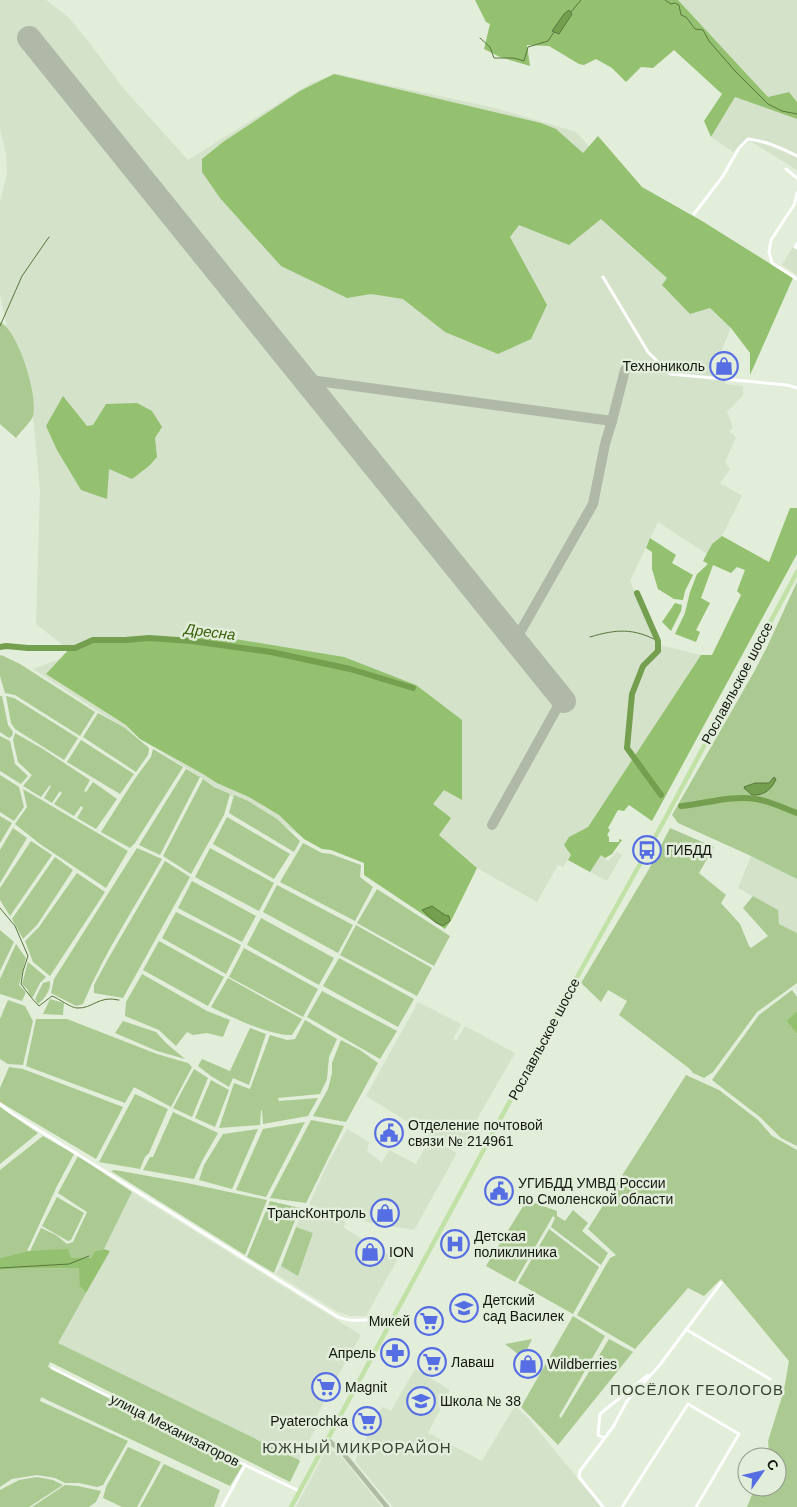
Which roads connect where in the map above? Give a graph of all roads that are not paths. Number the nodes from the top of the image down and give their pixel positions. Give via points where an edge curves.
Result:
1 (797, 156) edge
2 (786, 169) dead end
3 (797, 178) edge
4 (797, 193) edge
5 (694, 214) dead end
6 (797, 243) edge
7 (797, 248) edge
8 (603, 277) dead end
9 (797, 279) edge
10 (797, 388) edge
11 (797, 572) edge
12 (0, 1104) edge
13 (721, 1283) dead end
14 (391, 1323) junction
15 (687, 1330) junction
16 (52, 1368) dead end
17 (654, 1370) junction
18 (770, 1379) dead end
19 (604, 1438) junction
20 (327, 1439) junction
21 (245, 1465) junction
22 (299, 1491) junction
23 (222, 1507) edge
24 (291, 1507) edge
25 (388, 1507) edge
26 (603, 1507) edge
27 (622, 1507) edge
28 (696, 1507) edge

1 - 5 street via 761,141 748,140 738,148 723,176
2 - 3 street
4 - 9 street via 794,205 771,240 769,252 772,263
6 - 7 street
8 - 10 street via 648,352 670,374
11 - 14 main road, Рославльское шоссе
12 - 14 street via 338,1317 350,1321 382,1319
13 - 15 street
14 - 20 main road, Рославльское шоссе
15 - 17 street
15 - 18 street
16 - 21 street, улица Механизаторов
17 - 19 street via 627,1401
17 - 19 street via 600,1414 598,1434
19 - 26 street via 579,1477
20 - 22 main road, Рославльское шоссе
20 - 25 street
21 - 22 street, улица Механизаторов
21 - 23 street
22 - 24 main road, Рославльское шоссе
27 - 28 street via 688,1404 740,1434

